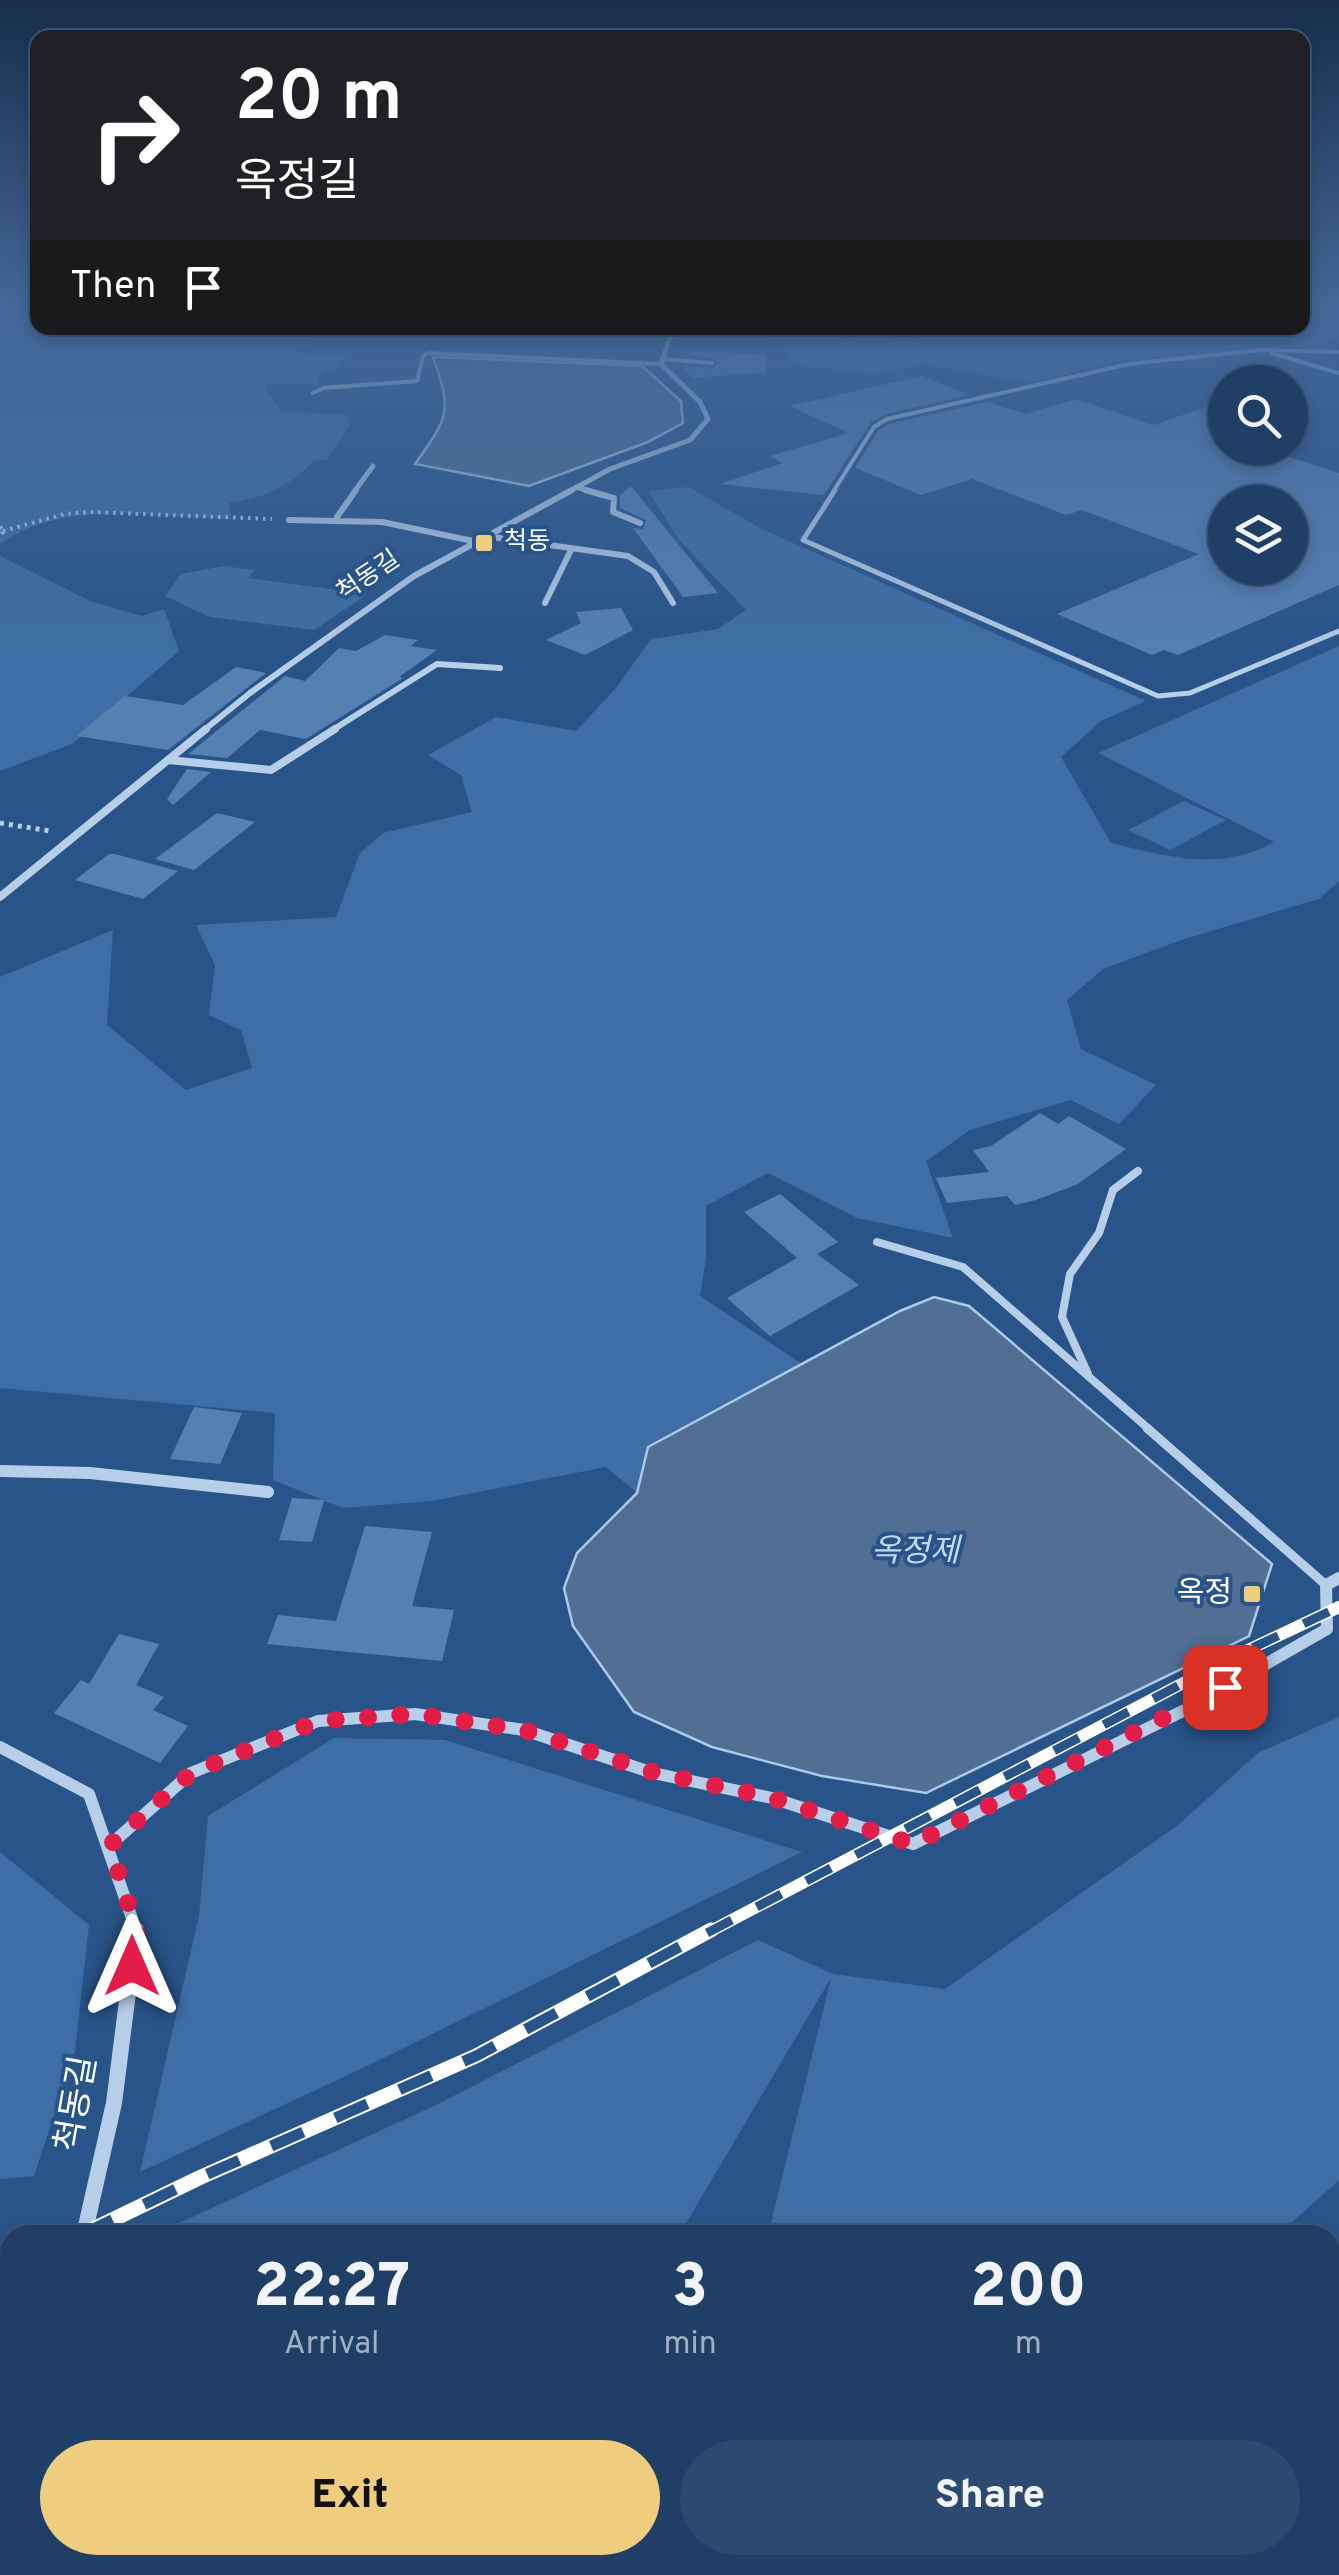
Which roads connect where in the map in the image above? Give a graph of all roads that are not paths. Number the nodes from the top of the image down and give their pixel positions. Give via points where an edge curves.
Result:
1 (704, 424) edge
2 (880, 424) edge
3 (373, 466) dead end
4 (576, 486) junction
5 (337, 517) junction
6 (288, 520) road end
7 (640, 522) dead end
8 (484, 536) junction
9 (474, 542) junction
10 (571, 550) junction
11 (545, 603) dead end
12 (673, 603) dead end
13 (1339, 630) edge
14 (500, 668) dead end
15 (168, 760) junction
16 (0, 897) edge
17 (1138, 1171) dead end
18 (877, 1242) dead end
19 (1090, 1378) junction
20 (0, 1471) edge
21 (268, 1492) dead end
22 (1332, 1581) edge
23 (0, 1747) edge
24 (110, 1845) junction
25 (86, 2225) edge

1 - 4 street, 척동길 via 690,440
2 - 13 lane via 803,540 1158,696 1190,692
3 - 5 street
4 - 7 street via 614,498 613,512
4 - 8 street, 척동길
5 - 6 street
5 - 9 street via 392,521
8 - 9 street, 척동길
8 - 10 street
9 - 15 street, 척동길 via 319,640
10 - 11 street
10 - 12 street via 628,556 654,572
14 - 15 street via 437,664 271,770
15 - 16 street, 척동길
17 - 19 lane via 1114,1190 1099,1233 1070,1274 1062,1317
18 - 19 lane via 963,1267
19 - 22 lane
20 - 21 street
22 - 24 street via 1327,1629 1191,1706 913,1844 524,1730 415,1714 318,1721 191,1773
23 - 24 street, 척동길 via 89,1794
24 - 25 street, 척동길 via 137,1932 114,2103

